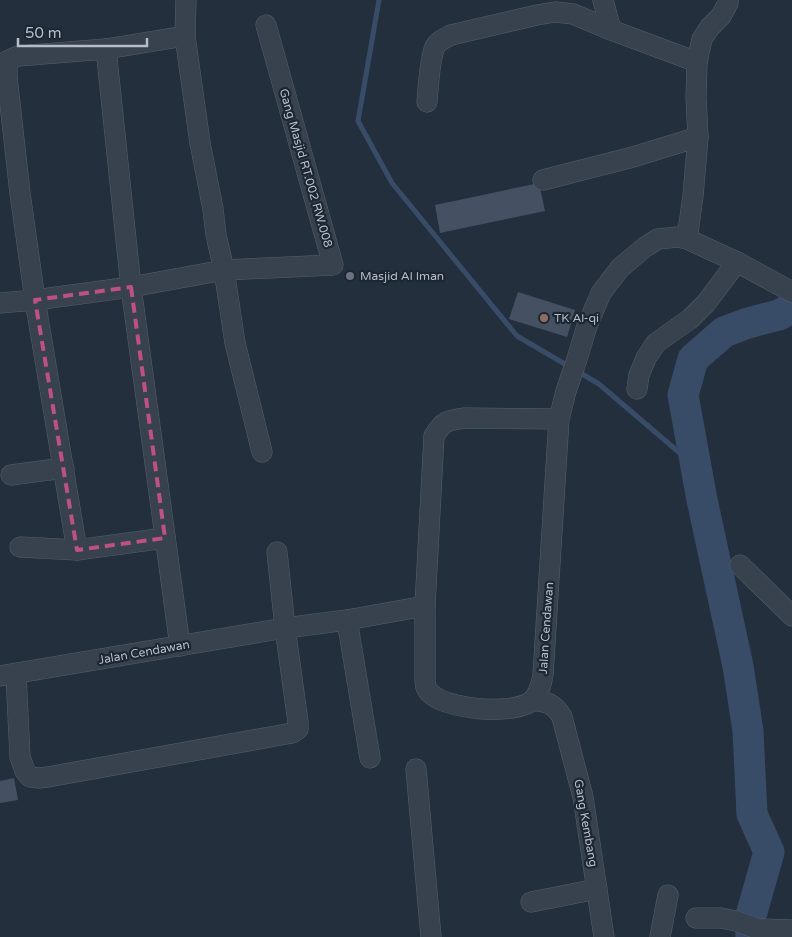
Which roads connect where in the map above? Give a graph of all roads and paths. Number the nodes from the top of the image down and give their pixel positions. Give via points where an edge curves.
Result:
1 (186, 0) edge
2 (603, 0) edge
3 (728, 0) edge
4 (266, 26) dead end
5 (610, 30) junction
6 (185, 36) junction
7 (106, 49) junction
8 (696, 62) junction
9 (427, 102) dead end
10 (698, 137) junction
11 (543, 180) dead end
12 (687, 239) junction
13 (737, 262) junction
14 (224, 270) junction
15 (131, 286) junction
16 (791, 292) edge
17 (34, 300) junction
18 (0, 303) edge
19 (637, 389) dead end
20 (559, 419) junction
21 (262, 452) dead end
22 (64, 468) junction
23 (11, 475) dead end
24 (165, 538) junction
25 (20, 547) dead end
26 (77, 550) junction
27 (277, 552) dead end
28 (740, 565) dead end
29 (425, 606) junction
30 (792, 616) edge
31 (347, 620) junction
32 (285, 628) junction
33 (180, 646) junction
34 (8, 675) edge
35 (532, 700) junction
36 (370, 758) dead end
37 (416, 769) dead end
38 (597, 889) junction
39 (668, 895) dead end
40 (531, 902) dead end
41 (696, 918) dead end
42 (792, 930) edge
43 (432, 937) edge
44 (604, 937) edge
45 (660, 937) edge

1 - 6 street
2 - 5 street
3 - 8 street via 721,16 702,39
4 - 14 street, Gang Masjid RT.002 RW.008 via 333,264
5 - 8 street
5 - 9 street via 573,14 554,12 450,35 435,46
6 - 7 street
6 - 14 street via 200,143
7 - 15 street
7 - 17 street via 18,56 7,61
8 - 10 street
10 - 11 street
10 - 12 street
12 - 13 street, Jalan Cendawan
12 - 20 street, Jalan Cendawan via 658,239 645,247 620,268 601,294 587,326
13 - 16 street, Jalan Cendawan
13 - 19 street via 706,303 656,343 646,358
14 - 15 street
14 - 21 street via 235,343
15 - 17 street
15 - 24 street
17 - 18 street
17 - 22 street
20 - 29 street via 465,418 450,420 440,426 434,436
20 - 35 street, Jalan Cendawan via 543,675
22 - 23 street
22 - 26 street
24 - 26 street
24 - 33 street
25 - 26 street
27 - 32 street
28 - 30 street
29 - 31 street, Jalan Cendawan
29 - 35 street via 425,678 429,692 449,704 475,708 503,709
31 - 32 street, Jalan Cendawan
31 - 36 street
32 - 33 street, Jalan Cendawan
32 - 34 street via 298,729 48,777 30,777 22,764
33 - 34 street, Jalan Cendawan
35 - 38 street, Gang Kembang via 545,701 556,707 562,717 583,797
37 - 43 street
38 - 40 street
38 - 44 street, Gang Kembang
39 - 45 street
41 - 42 street via 721,918 758,929

